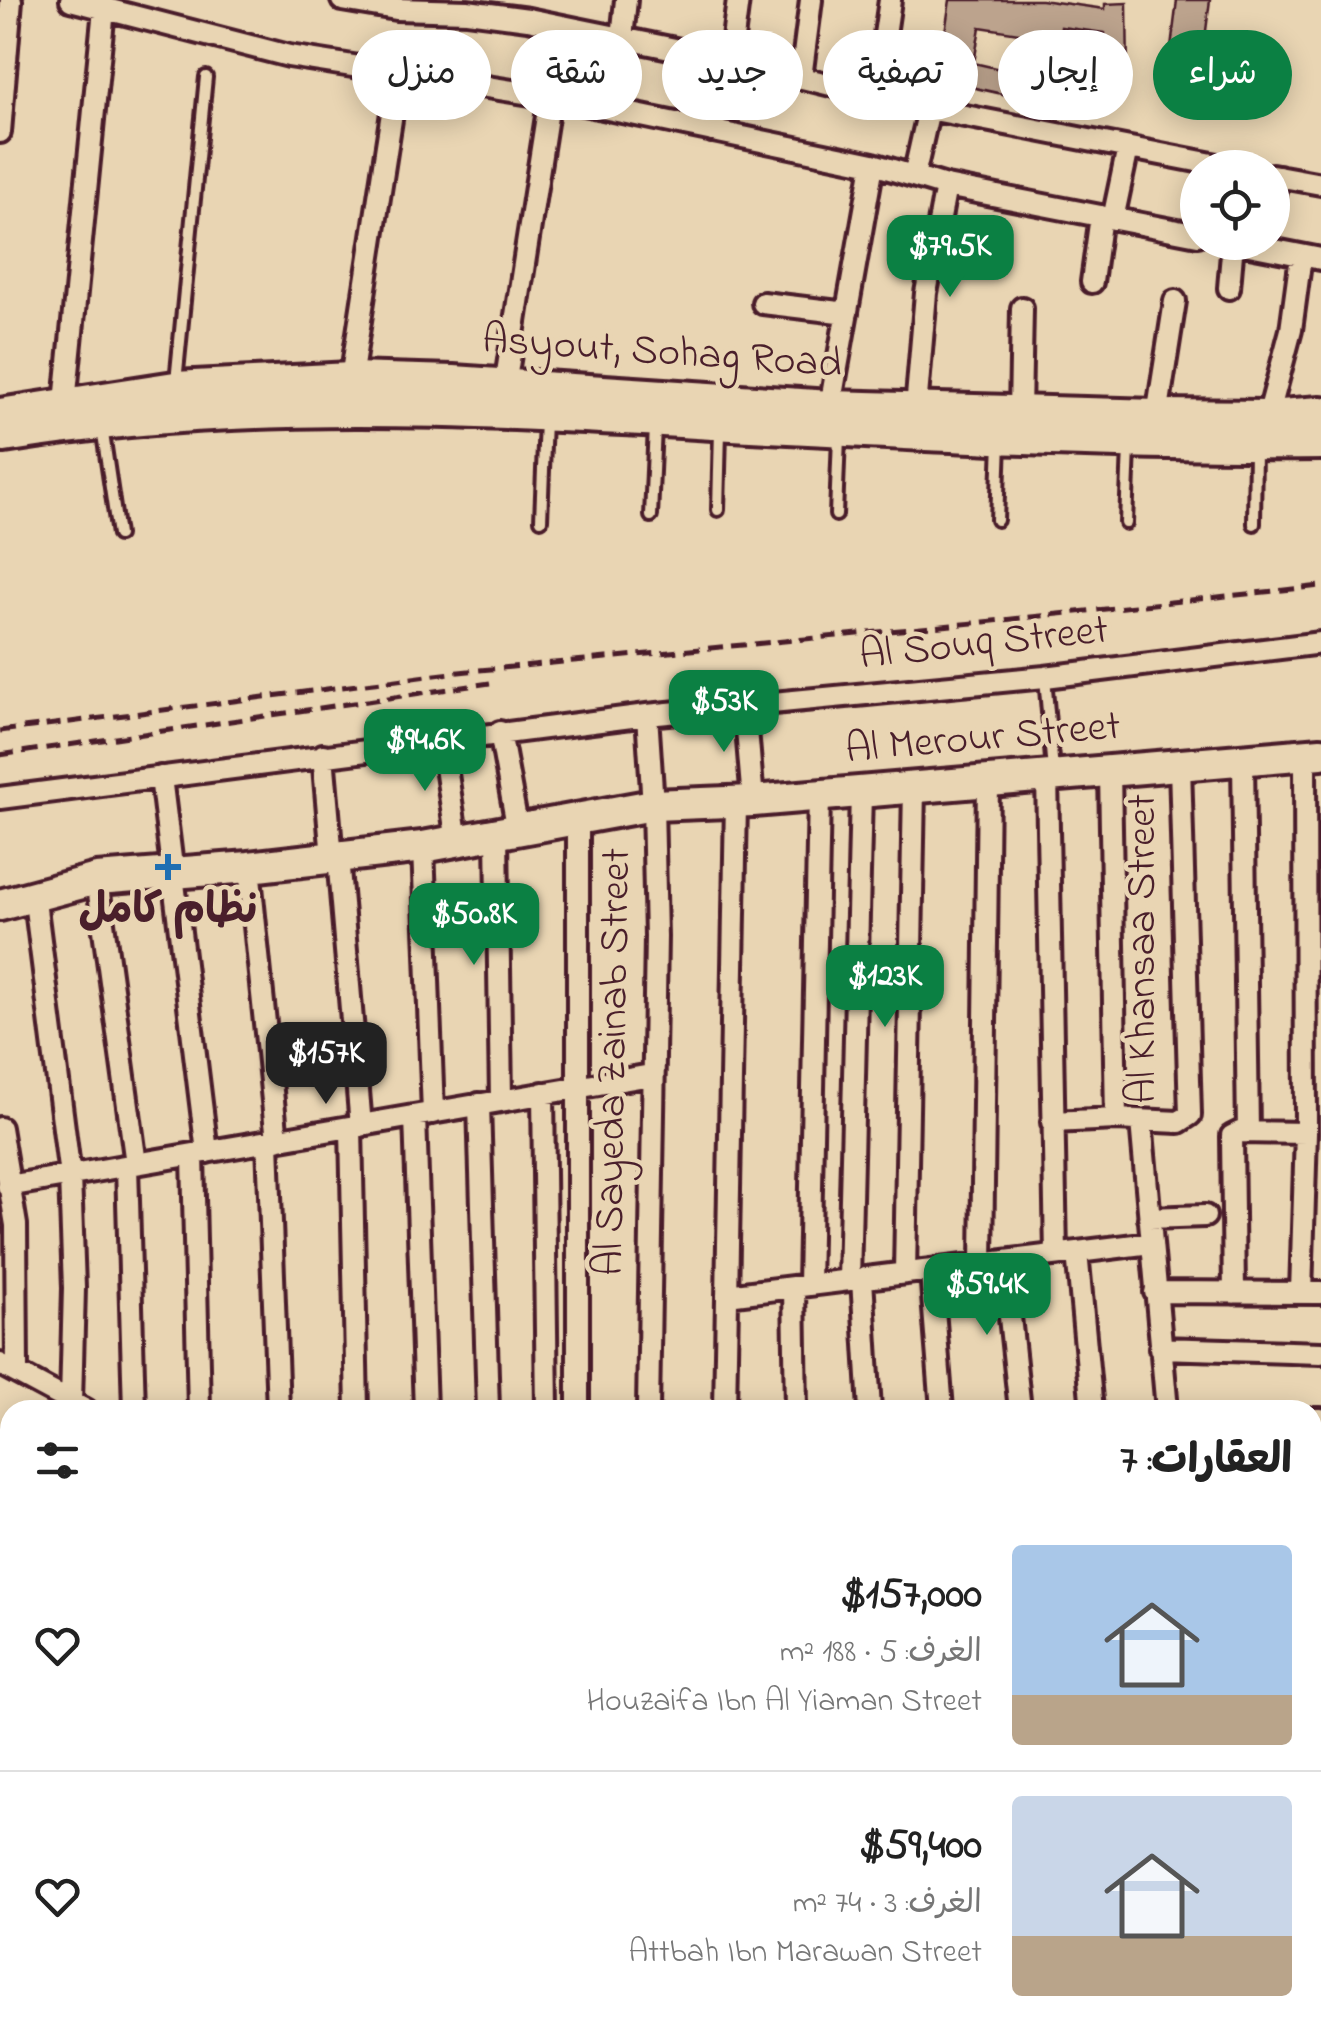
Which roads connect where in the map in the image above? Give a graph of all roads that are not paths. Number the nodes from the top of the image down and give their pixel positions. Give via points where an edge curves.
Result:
1 (11, 0) edge
2 (70, 0) edge
3 (342, 0) edge
4 (450, 0) edge
5 (626, 0) edge
6 (738, 0) edge
7 (811, 0) edge
8 (890, 0) edge
9 (114, 7) edge
10 (428, 10) junction
11 (580, 30) edge
12 (623, 30) edge
13 (734, 30) edge
14 (886, 30) edge
15 (803, 62) edge
16 (352, 66) edge
17 (206, 77) dead end
18 (642, 116) edge
19 (978, 119) edge
20 (388, 120) edge
21 (546, 120) edge
22 (715, 120) edge
23 (927, 120) edge
24 (712, 131) junction
25 (0, 132) edge
26 (1128, 148) junction
27 (1180, 158) edge
28 (873, 164) junction
29 (914, 176) junction
30 (1290, 178) edge
31 (1321, 184) edge
32 (946, 186) junction
33 (1107, 218) junction
34 (1180, 232) edge
35 (1311, 257) edge
36 (1232, 260) edge
37 (1092, 282) dead end
38 (1229, 288) dead end
39 (763, 302) dead end
40 (1174, 302) dead end
41 (1022, 308) dead end
42 (847, 313) junction
43 (505, 386) junction
44 (175, 388) junction
45 (329, 390) junction
46 (253, 398) junction
47 (65, 402) junction
48 (916, 409) junction
49 (1321, 413) edge
50 (0, 414) edge
51 (545, 414) junction
52 (1157, 416) junction
53 (834, 418) junction
54 (655, 420) junction
55 (101, 422) junction
56 (721, 424) junction
57 (1010, 424) junction
58 (1262, 430) junction
59 (0, 437) edge
60 (1129, 441) junction
61 (1321, 443) edge
62 (718, 510) dead end
63 (836, 515) dead end
64 (651, 516) dead end
65 (541, 520) dead end
66 (997, 520) dead end
67 (1126, 523) dead end
68 (1254, 524) dead end
69 (118, 535) dead end
70 (1321, 643) edge
71 (1046, 677) junction
72 (746, 705) junction
73 (646, 715) junction
74 (500, 732) junction
75 (442, 740) junction
76 (1313, 754) edge
77 (324, 755) junction
78 (1243, 760) junction
79 (1180, 765) junction
80 (1110, 771) junction
81 (1050, 776) junction
82 (161, 777) junction
83 (988, 782) junction
84 (914, 788) junction
85 (861, 792) junction
86 (819, 795) junction
87 (0, 798) edge
88 (744, 801) junction
89 (653, 805) junction
90 (578, 816) junction
91 (507, 833) junction
92 (457, 842) junction
93 (423, 847) junction
94 (335, 857) junction
95 (249, 867) junction
96 (172, 872) junction
97 (97, 880) junction
98 (34, 893) junction
99 (0, 905) edge
100 (652, 1075) junction
101 (577, 1088) junction
102 (543, 1093) junction
103 (502, 1100) junction
104 (479, 1104) junction
105 (424, 1114) junction
106 (1311, 1118) edge
107 (1116, 1119) junction
108 (1142, 1121) junction
109 (1052, 1122) junction
110 (356, 1127) junction
111 (0, 1128) edge
112 (1248, 1132) junction
113 (272, 1141) junction
114 (200, 1154) junction
115 (132, 1165) junction
116 (70, 1176) junction
117 (8, 1186) junction
118 (1205, 1216) dead end
119 (1149, 1218) junction
120 (1152, 1243) junction
121 (1067, 1254) junction
122 (1004, 1262) junction
123 (982, 1264) junction
124 (930, 1270) junction
125 (905, 1273) junction
126 (856, 1280) junction
127 (802, 1286) junction
128 (1156, 1292) junction
129 (1234, 1292) junction
130 (1311, 1293) edge
131 (727, 1296) junction
132 (1160, 1348) junction
133 (1321, 1352) edge
134 (8, 1368) edge
135 (67, 1400) edge
136 (78, 1400) edge
137 (134, 1400) edge
138 (199, 1400) edge
139 (278, 1400) edge
140 (357, 1400) edge
141 (425, 1400) edge
142 (488, 1400) edge
143 (548, 1400) edge
144 (578, 1400) edge
145 (648, 1400) edge
146 (725, 1400) edge
147 (796, 1400) edge
148 (869, 1400) edge
149 (941, 1400) edge
150 (1019, 1400) edge
151 (1090, 1400) edge
152 (1166, 1400) edge

1 - 25 street
2 - 9 street
3 - 10 street
4 - 10 street
5 - 12 street
6 - 13 street
7 - 15 street
8 - 14 street
9 - 16 street via 253,48
9 - 47 street
10 - 11 street
17 - 44 lane
18 - 24 street
19 - 26 street
20 - 45 street
21 - 43 street
22 - 24 street
23 - 29 street
24 - 28 street
26 - 27 street
26 - 33 street
28 - 29 street
28 - 42 street
29 - 32 street
30 - 31 street
32 - 33 street
32 - 48 street via 926,293
33 - 34 street
33 - 37 street
35 - 58 street
36 - 38 street
39 - 42 street
40 - 52 street
41 - 57 street
42 - 53 street
43 - 45 main road, Asyout, Sohag Road
43 - 53 main road, Asyout, Sohag Road
44 - 46 main road, Asyout, Sohag Road
44 - 47 main road, Asyout, Sohag Road
45 - 46 main road, Asyout, Sohag Road
45 - 51 main road, Asyout, Sohag Road via 420,408
46 - 55 main road, Asyout, Sohag Road
47 - 50 main road, Asyout, Sohag Road
48 - 53 main road, Asyout, Sohag Road
48 - 57 main road, Asyout, Sohag Road
49 - 58 main road, Asyout, Sohag Road
51 - 54 main road, Asyout, Sohag Road
51 - 65 lane
52 - 57 main road, Asyout, Sohag Road
52 - 58 main road, Asyout, Sohag Road
53 - 56 main road, Asyout, Sohag Road
53 - 57 main road, Asyout, Sohag Road
53 - 63 lane
54 - 56 main road, Asyout, Sohag Road
54 - 64 lane
55 - 59 main road, Asyout, Sohag Road
55 - 69 lane
56 - 62 lane
57 - 60 main road, Asyout, Sohag Road
57 - 66 lane
58 - 60 main road, Asyout, Sohag Road
58 - 61 main road, Asyout, Sohag Road
58 - 68 lane
60 - 67 lane
70 - 71 street, Al Souq Street
71 - 72 street, Al Souq Street
71 - 81 lane
72 - 73 street, Al Souq Street
72 - 88 street
73 - 74 street, Al Souq Street
73 - 89 street, Al Sayeda Zainab Street
74 - 75 street, Al Souq Street
74 - 91 street
75 - 77 street, Al Souq Street
75 - 92 street
76 - 78 street, Al Merour Street
76 - 106 street
77 - 82 street, Al Souq Street
77 - 94 street
78 - 79 street, Al Merour Street
78 - 112 street
79 - 80 street, Al Merour Street
79 - 108 street, Al Khansaa Street via 1190,1116 1184,1122
80 - 81 street, Al Merour Street
80 - 107 street
81 - 83 street, Al Merour Street
81 - 109 street
82 - 87 street, Al Souq Street
82 - 96 street
83 - 84 street, Al Merour Street
83 - 123 street
84 - 85 street, Al Merour Street
84 - 125 street
85 - 86 street, Al Merour Street
85 - 126 street
86 - 88 street, Al Merour Street
86 - 127 street
88 - 89 street, Al Merour Street
88 - 131 street
89 - 90 street, Al Merour Street
89 - 100 street, Al Sayeda Zainab Street
90 - 91 street, Al Merour Street
90 - 101 street
91 - 92 street, Al Merour Street
91 - 103 street
92 - 93 street, Al Merour Street
93 - 94 street, Al Merour Street
93 - 105 street
94 - 95 street, Al Merour Street
94 - 110 street
95 - 96 street, Al Merour Street
95 - 113 street
96 - 97 street, Al Merour Street
96 - 114 street
97 - 98 street, Al Merour Street
97 - 115 street
98 - 99 street, Al Merour Street
98 - 116 street
100 - 101 street
100 - 145 street, Al Sayeda Zainab Street
101 - 102 street
101 - 144 street
102 - 103 street
102 - 143 street
103 - 104 street
104 - 105 street
104 - 142 street
105 - 110 street
105 - 141 street
106 - 112 street
106 - 130 street
107 - 108 street, Al Khansaa Street
107 - 109 street, Al Khansaa Street
108 - 119 street
109 - 121 street
110 - 113 street
110 - 140 street
111 - 117 street
112 - 129 street via 1231,1140
113 - 114 street
113 - 139 street
114 - 115 street
114 - 138 street
115 - 116 street
115 - 137 street
116 - 117 street
116 - 136 street
117 - 134 street via 16,1225
118 - 119 street
119 - 120 street
120 - 121 street
120 - 128 street
121 - 122 street
121 - 151 street
122 - 123 street
122 - 150 street
123 - 124 street
124 - 125 street
124 - 149 street
125 - 126 street
126 - 127 street
126 - 148 street
127 - 131 street
127 - 147 street
128 - 129 street
128 - 132 street
129 - 130 street
131 - 146 street
132 - 133 street
132 - 152 street
134 - 135 street

